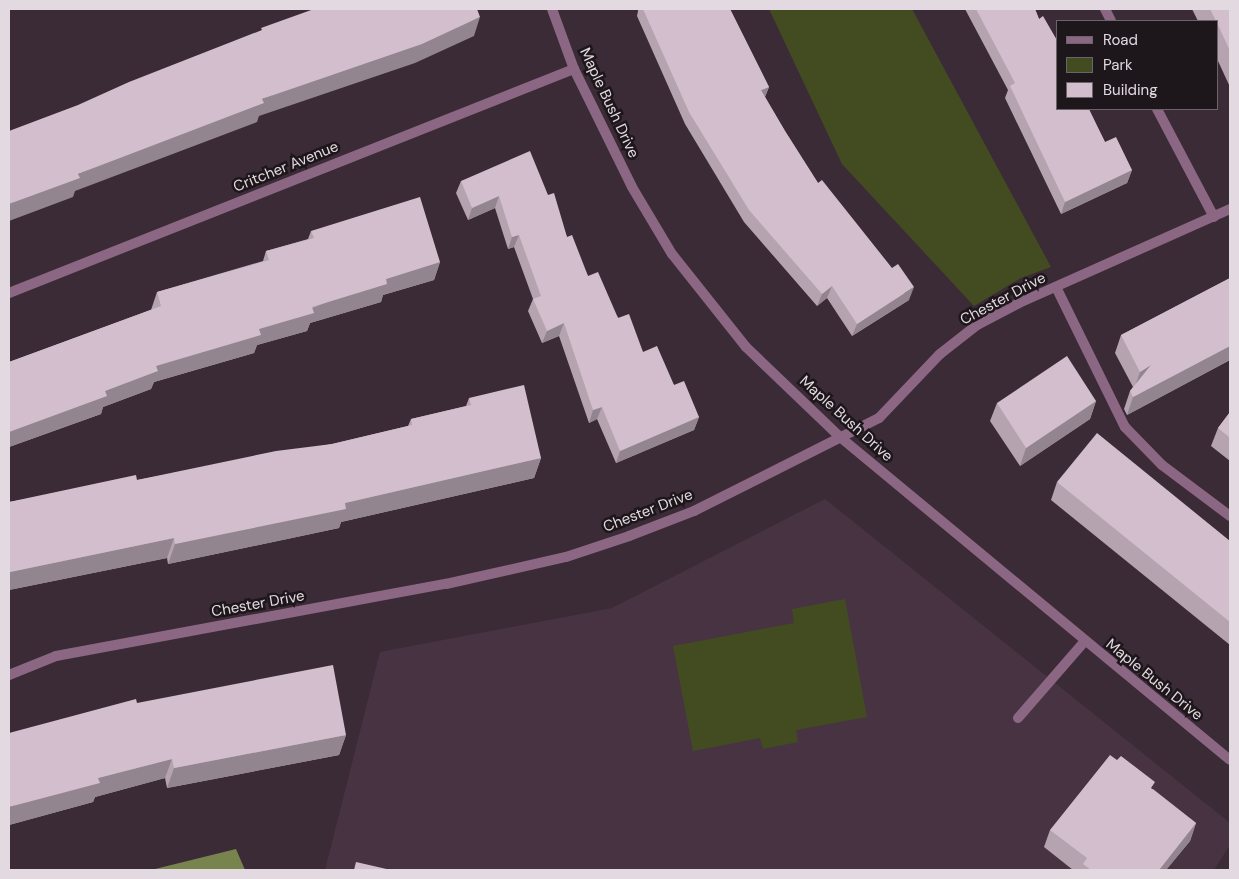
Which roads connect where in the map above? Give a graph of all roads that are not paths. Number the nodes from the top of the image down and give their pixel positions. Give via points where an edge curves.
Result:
1 (552, 9) edge
2 (574, 69) junction
3 (1158, 110) edge
4 (1230, 209) edge
5 (1214, 217) junction
6 (1056, 287) junction
7 (9, 293) edge
8 (840, 437) junction
9 (1230, 516) edge
10 (1084, 642) junction
11 (9, 675) edge
12 (1018, 718) dead end
13 (1230, 760) edge

1 - 2 street, Maple Bush Drive
2 - 7 street, Critcher Avenue
2 - 8 street, Maple Bush Drive via 632,187 672,254 746,347
3 - 5 street
4 - 5 street, Chester Drive
5 - 6 street, Chester Drive
6 - 8 street, Chester Drive via 977,326 940,354 879,418
6 - 9 street via 1125,427 1162,465
8 - 10 street, Maple Bush Drive
8 - 11 street, Chester Drive via 694,511 566,557 446,584 56,656
10 - 12 street
10 - 13 street, Maple Bush Drive

